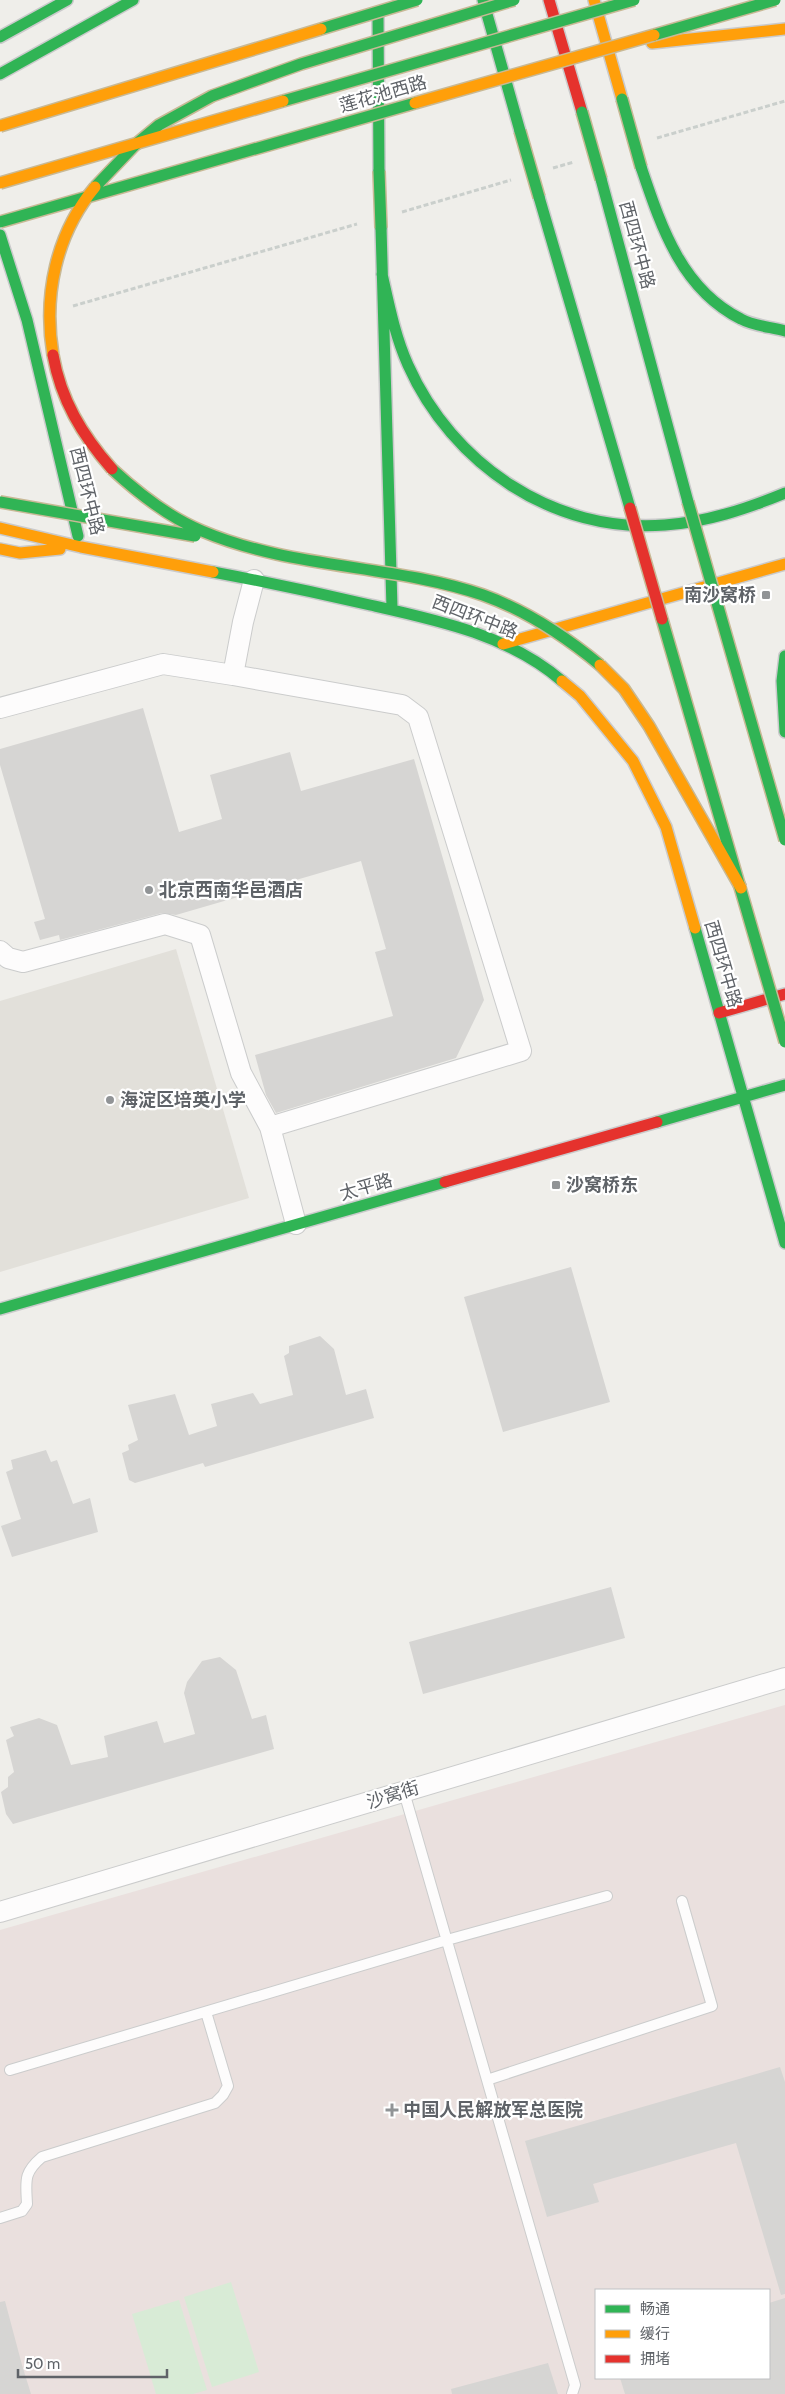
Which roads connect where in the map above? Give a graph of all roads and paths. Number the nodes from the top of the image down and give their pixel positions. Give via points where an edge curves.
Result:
1 (67, 0) edge
2 (133, 0) edge
3 (378, 0) edge
4 (417, 0) edge
5 (483, 0) edge
6 (514, 0) edge
7 (549, 0) edge
8 (594, 0) edge
9 (634, 0) edge
10 (775, 0) edge
11 (785, 28) edge
12 (0, 37) edge
13 (608, 48) junction
14 (0, 74) edge
15 (0, 126) edge
16 (0, 183) edge
17 (0, 222) edge
18 (0, 235) edge
19 (382, 274) junction
20 (785, 331) edge
21 (785, 493) edge
22 (0, 502) edge
23 (0, 528) edge
24 (232, 543) junction
25 (81, 547) junction
26 (0, 549) edge
27 (785, 564) edge
28 (254, 580) junction
29 (392, 608) junction
30 (503, 644) junction
31 (785, 656) edge
32 (234, 675) junction
33 (0, 708) edge
34 (785, 732) edge
35 (785, 840) edge
36 (741, 888) junction
37 (0, 952) edge
38 (785, 994) edge
39 (719, 1014) junction
40 (785, 1042) edge
41 (785, 1085) edge
42 (742, 1098) junction
43 (270, 1127) junction
44 (296, 1224) junction
45 (785, 1243) edge
46 (0, 1309) edge
47 (785, 1678) edge
48 (404, 1792) junction
49 (606, 1896) dead end
50 (682, 1901) dead end
51 (0, 1912) edge
52 (447, 1940) junction
53 (206, 2012) junction
54 (10, 2070) dead end
55 (487, 2080) junction
56 (0, 2218) edge
57 (572, 2394) edge

1 - 12 main road
2 - 14 main road
3 - 19 main road, bridge
4 - 15 main road, bridge
5 - 36 main road, bridge
6 - 24 main road, bridge via 292,66 208,97 157,128 120,157 88,195 67,232 53,273 48,312 52,355 61,392 80,432 110,469 144,496 183,522
7 - 35 main road, 西四环中路, bridge
8 - 20 main road, bridge via 641,167 672,250 689,277 712,302 741,319
9 - 16 main road, 莲花池西路, bridge
10 - 13 main road, 莲花池西路, bridge
11 - 13 main road, bridge
13 - 17 main road, 莲花池西路, bridge
18 - 25 main road, 西四环中路 via 26,320
19 - 21 main road via 396,335 414,377 436,413 474,459 518,491 568,514 616,525 665,526 716,519
19 - 29 main road
22 - 24 main road, bridge
23 - 25 main road
24 - 36 main road, bridge via 474,592 522,612 567,640 611,675 643,714
25 - 26 main road via 20,552
25 - 28 main road, 西四环中路
27 - 30 main road
28 - 29 main road, 西四环中路
28 - 32 street
29 - 30 main road, 西四环中路 via 446,622
30 - 39 main road, 西四环中路 via 545,666 580,696 633,761 666,826
31 - 34 main road via 782,681
32 - 33 street via 163,664
32 - 43 street via 402,705 418,717 521,1051
36 - 40 main road, bridge
37 - 43 street via 23,962 165,924 200,935 241,1073
38 - 39 main road
39 - 42 main road, 西四环中路
41 - 42 main road, 太平路
42 - 44 main road, 太平路
42 - 45 main road, 西四环中路 via 771,1178
43 - 44 street
44 - 46 main road, 太平路
47 - 48 street, 沙窝街
48 - 51 street, 沙窝街
48 - 52 lane
49 - 52 lane
50 - 55 lane via 712,2006
52 - 53 lane
52 - 55 lane
53 - 54 lane
53 - 56 lane via 228,2086 224,2096 215,2103 42,2156 30,2167 26,2180 27,2204 22,2211
55 - 57 lane via 575,2386

